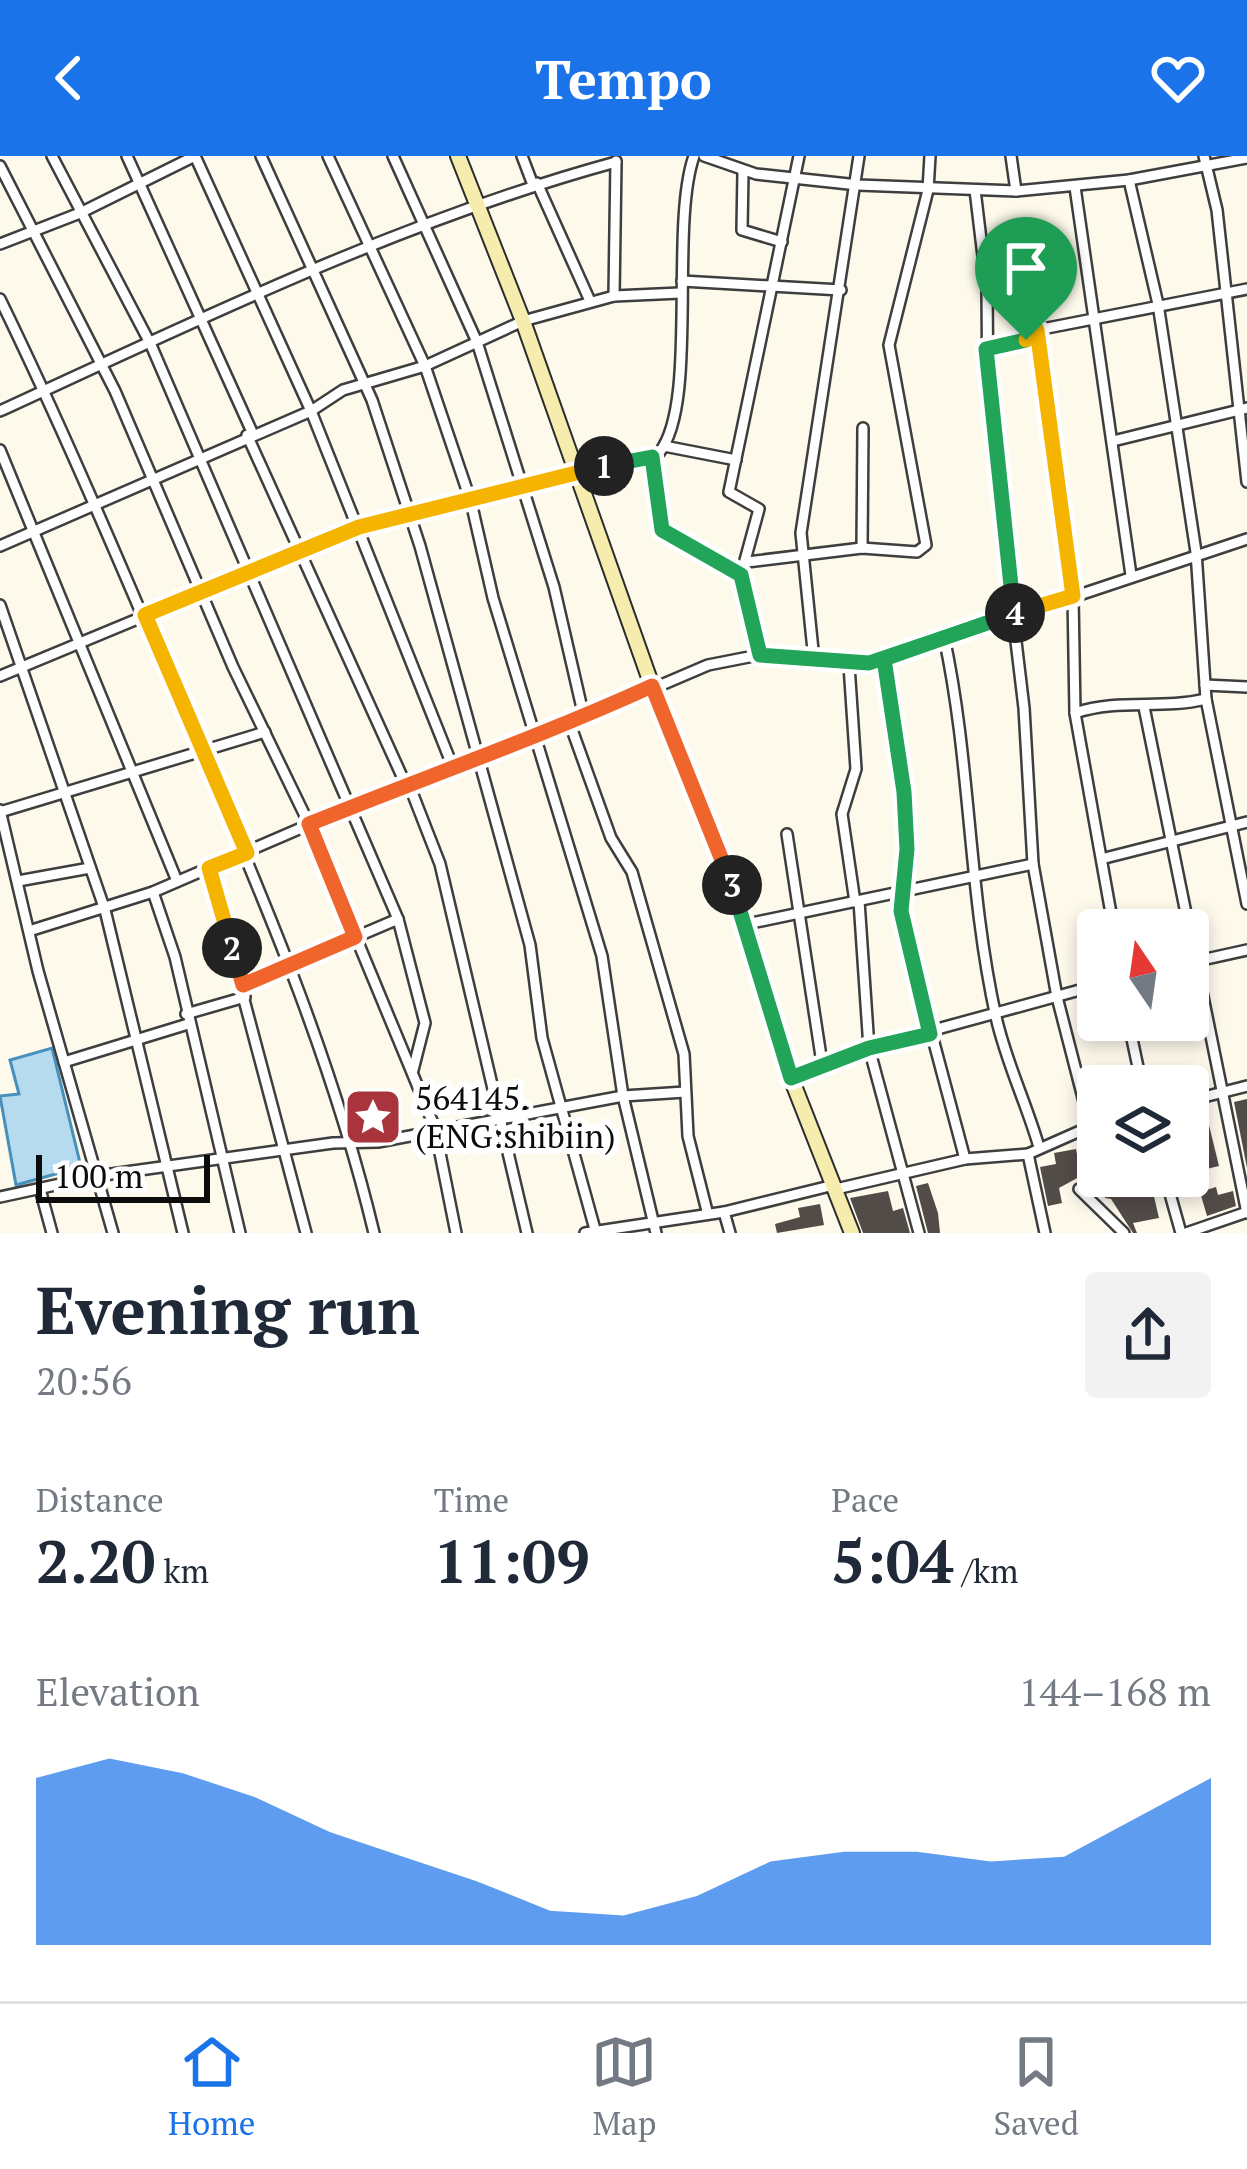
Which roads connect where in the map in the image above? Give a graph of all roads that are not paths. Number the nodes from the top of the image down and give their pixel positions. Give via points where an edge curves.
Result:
1 (52, 156) edge
2 (127, 156) edge
3 (195, 156) edge
4 (261, 156) edge
5 (328, 156) edge
6 (393, 156) edge
7 (458, 156) edge
8 (522, 156) edge
9 (694, 156) edge
10 (704, 156) edge
11 (799, 156) edge
12 (860, 156) edge
13 (930, 156) edge
14 (1012, 156) edge
15 (1141, 156) edge
16 (1247, 158) edge
17 (617, 159) edge
18 (1206, 161) edge
19 (737, 165) edge
20 (0, 166) edge
21 (1144, 173) junction
22 (796, 176) junction
23 (1129, 180) junction
24 (139, 182) junction
25 (535, 184) junction
26 (858, 185) junction
27 (1076, 187) junction
28 (928, 190) junction
29 (975, 190) junction
30 (1022, 191) junction
31 (478, 207) junction
32 (80, 214) junction
33 (423, 229) junction
34 (34, 231) junction
35 (782, 242) junction
36 (0, 244) edge
37 (369, 251) junction
38 (313, 270) junction
39 (681, 287) junction
40 (771, 287) junction
41 (1247, 289) edge
42 (841, 290) junction
43 (1222, 292) junction
44 (256, 293) junction
45 (614, 296) junction
46 (0, 298) edge
47 (590, 301) junction
48 (1158, 304) junction
49 (1034, 317) dead end
50 (1092, 318) junction
51 (205, 319) junction
52 (523, 321) junction
53 (1037, 330) junction
54 (477, 342) junction
55 (151, 345) junction
56 (986, 349) junction
57 (101, 365) junction
58 (424, 366) junction
59 (361, 385) junction
60 (44, 391) junction
61 (1242, 409) edge
62 (0, 411) edge
63 (311, 411) junction
64 (1176, 425) junction
65 (863, 428) dead end
66 (250, 434) junction
67 (1113, 441) junction
68 (664, 446) junction
69 (0, 450) edge
70 (652, 457) junction
71 (195, 458) junction
72 (736, 460) junction
73 (576, 471) junction
74 (151, 477) junction
75 (1247, 482) edge
76 (524, 487) junction
77 (471, 502) junction
78 (95, 503) junction
79 (411, 515) junction
80 (359, 527) junction
81 (36, 530) junction
82 (1247, 539) edge
83 (0, 546) edge
84 (862, 548) junction
85 (297, 550) junction
86 (1196, 552) junction
87 (801, 554) junction
88 (747, 562) junction
89 (247, 573) junction
90 (741, 575) junction
91 (1130, 575) junction
92 (202, 591) junction
93 (1073, 596) junction
94 (0, 605) edge
95 (1014, 614) junction
96 (145, 615) junction
97 (944, 637) junction
98 (82, 641) junction
99 (760, 655) junction
100 (884, 659) junction
101 (814, 660) junction
102 (849, 664) junction
103 (24, 667) junction
104 (0, 676) edge
105 (652, 686) junction
106 (1205, 686) junction
107 (1247, 687) edge
108 (1206, 699) junction
109 (1144, 707) junction
110 (1075, 713) junction
111 (584, 717) junction
112 (570, 724) junction
113 (265, 732) junction
114 (536, 736) junction
115 (202, 755) junction
116 (476, 757) junction
117 (452, 764) junction
118 (132, 772) junction
119 (406, 783) junction
120 (67, 791) junction
121 (347, 808) junction
122 (0, 812) edge
123 (1247, 821) edge
124 (309, 824) junction
125 (1233, 825) junction
126 (787, 835) dead end
127 (1169, 841) junction
128 (247, 853) junction
129 (1105, 858) junction
130 (1033, 864) junction
131 (90, 868) junction
132 (209, 868) junction
133 (1244, 870) edge
134 (973, 875) junction
135 (18, 881) junction
136 (177, 881) junction
137 (153, 892) junction
138 (902, 893) junction
139 (857, 902) junction
140 (1247, 904) edge
141 (1111, 909) edge
142 (1182, 909) edge
143 (105, 910) junction
144 (803, 913) junction
145 (398, 919) junction
146 (747, 924) junction
147 (29, 931) junction
148 (355, 937) junction
149 (1247, 950) edge
150 (1209, 958) edge
151 (292, 962) junction
152 (244, 991) junction
153 (1077, 991) edge
154 (1057, 997) junction
155 (995, 1015) junction
156 (187, 1019) junction
157 (930, 1034) junction
158 (133, 1041) junction
159 (1209, 1041) edge
160 (869, 1048) junction
161 (64, 1062) junction
162 (822, 1063) junction
163 (1077, 1066) edge
164 (413, 1070) junction
165 (791, 1078) junction
166 (1247, 1086) edge
167 (685, 1092) junction
168 (1220, 1093) junction
169 (622, 1096) junction
170 (1209, 1096) edge
171 (564, 1109) junction
172 (498, 1119) junction
173 (435, 1128) junction
174 (1077, 1131) edge
175 (352, 1141) junction
176 (1040, 1147) junction
177 (286, 1154) junction
178 (1028, 1154) junction
179 (965, 1159) junction
180 (222, 1160) junction
181 (166, 1168) junction
182 (900, 1173) junction
183 (97, 1176) junction
184 (835, 1187) junction
185 (40, 1189) junction
186 (0, 1197) edge
187 (1087, 1197) edge
188 (1173, 1197) edge
189 (707, 1211) junction
190 (724, 1212) junction
191 (1247, 1212) edge
192 (654, 1227) edge
193 (592, 1232) edge
194 (52, 1233) edge
195 (113, 1233) edge
196 (183, 1233) edge
197 (240, 1233) edge
198 (306, 1233) edge
199 (374, 1233) edge
200 (457, 1233) edge
201 (527, 1233) edge
202 (730, 1233) edge
203 (852, 1233) edge
204 (919, 1233) edge
205 (1045, 1233) edge
206 (1124, 1233) edge
207 (1184, 1233) edge

1 - 32 street
2 - 24 street
3 - 24 street
3 - 44 street
4 - 38 street
5 - 37 street
6 - 33 street
7 - 31 street
8 - 25 street
9 - 39 street via 683,194
10 - 19 street
11 - 22 street
12 - 26 street
13 - 28 street
14 - 30 street
15 - 21 street
16 - 18 street
17 - 25 street
17 - 45 street
18 - 21 street
18 - 43 street
19 - 22 street
19 - 35 street via 742,230
20 - 34 street
21 - 23 street
22 - 26 street
22 - 35 street
23 - 27 street
23 - 48 street
24 - 32 street
24 - 51 street
25 - 31 street
25 - 47 street
26 - 28 street
26 - 42 street
27 - 30 street
27 - 50 street
28 - 29 street
28 - 84 street via 889,345 926,545 917,552
29 - 30 street
29 - 56 street
31 - 33 street
31 - 52 street
32 - 34 street
32 - 55 street
33 - 37 street
33 - 54 street
34 - 36 street
34 - 57 street
35 - 40 street
37 - 38 street
37 - 58 street
38 - 44 street
38 - 59 street
39 - 40 street
39 - 45 street
39 - 68 street via 677,392
40 - 42 street
40 - 72 street
41 - 43 street
42 - 87 street
43 - 48 street
43 - 61 street
44 - 51 street
44 - 63 street
45 - 47 street
46 - 60 street
47 - 52 street
48 - 50 street
48 - 64 street
49 - 53 street
50 - 53 street
50 - 67 street
51 - 55 street
51 - 66 street
52 - 54 street
52 - 73 street
53 - 56 street
53 - 93 street
54 - 58 street
54 - 76 street
55 - 57 street
55 - 71 street
56 - 95 street
57 - 60 street
57 - 74 street
58 - 59 street
58 - 77 street
59 - 63 street
59 - 79 street
60 - 62 street
60 - 78 street
61 - 64 street
61 - 75 street
63 - 66 street
63 - 80 street
64 - 67 street
64 - 86 street
65 - 84 street
66 - 71 street
66 - 85 street
67 - 91 street
68 - 70 street
68 - 72 street
69 - 81 street
70 - 73 street
70 - 90 street via 662,530
71 - 74 street
71 - 89 street
72 - 88 street via 729,492 759,509
73 - 76 street
73 - 105 street
74 - 78 street
74 - 92 street
76 - 77 street
76 - 111 street
77 - 79 street
77 - 114 street
78 - 81 street
78 - 96 street
79 - 80 street
79 - 116 street
80 - 85 street
80 - 117 street
81 - 83 street
81 - 98 street
82 - 86 street
84 - 87 street
85 - 89 street
85 - 119 street
86 - 91 street
86 - 106 street
87 - 88 street
87 - 101 street
88 - 90 street
89 - 92 street
89 - 121 street
90 - 99 street
91 - 93 street
92 - 96 street
92 - 113 street
93 - 95 street
93 - 110 street
94 - 103 street
95 - 97 street
95 - 130 street
96 - 98 street
96 - 115 street
97 - 100 street
97 - 134 street via 962,721
98 - 103 street
98 - 118 street
99 - 101 street
99 - 105 street
100 - 102 street
100 - 138 street via 904,792
101 - 102 street
102 - 139 street via 857,755 842,814
103 - 104 street
103 - 120 street
105 - 111 street
105 - 146 street
106 - 107 street
106 - 108 street
108 - 109 street
108 - 125 street
109 - 110 street via 1121,701
109 - 127 street
110 - 129 street
111 - 112 street
112 - 114 street
112 - 167 street via 636,884 687,1064
113 - 115 street
113 - 124 street
114 - 116 street
114 - 169 street via 602,956
115 - 118 street
115 - 128 street
116 - 117 street
116 - 171 street via 530,945 542,1038
117 - 119 street
118 - 120 street
118 - 136 street
119 - 121 street
119 - 172 street via 440,863
120 - 122 street
120 - 131 street
121 - 124 street
121 - 145 street
122 - 135 street
123 - 125 street
124 - 128 street
124 - 148 street
125 - 127 street
125 - 133 street
126 - 144 street
127 - 129 street
127 - 142 street
128 - 132 street
128 - 151 street
129 - 141 street
130 - 134 street
130 - 154 street
131 - 135 street
131 - 143 street
132 - 136 street
132 - 152 street
133 - 140 street
134 - 138 street
134 - 155 street
135 - 147 street
136 - 137 street
137 - 143 street
137 - 156 street
138 - 139 street
138 - 157 street
139 - 144 street
139 - 160 street
143 - 147 street
143 - 158 street
144 - 146 street
144 - 162 street
145 - 148 street
145 - 164 street via 425,1023
146 - 165 street
147 - 161 street
148 - 151 street
148 - 164 street
149 - 150 street
151 - 152 street
151 - 175 street
152 - 156 street
152 - 177 street
153 - 154 street
154 - 155 street
154 - 163 street
155 - 157 street
155 - 176 street
156 - 158 street
156 - 180 street
157 - 160 street
157 - 179 street
158 - 161 street
158 - 181 street
159 - 168 street
160 - 162 street
160 - 182 street
161 - 183 street
162 - 165 street
164 - 173 street
165 - 184 street
166 - 168 street
167 - 169 street
167 - 189 street
168 - 170 street
168 - 191 street
169 - 171 street
169 - 192 street
171 - 172 street
171 - 193 street
172 - 173 street
172 - 201 street
173 - 175 street
173 - 200 street
174 - 176 street
175 - 177 street
175 - 199 street
176 - 178 street
177 - 180 street
177 - 198 street
178 - 179 street
178 - 205 street
179 - 182 street
180 - 181 street
180 - 197 street
181 - 183 street
181 - 196 street
182 - 184 street
182 - 204 street
183 - 185 street
183 - 195 street
184 - 190 street
184 - 203 street
185 - 186 street
185 - 194 street
187 - 206 street
188 - 207 street
189 - 190 street
189 - 192 street
190 - 202 street
191 - 207 street
192 - 193 street

